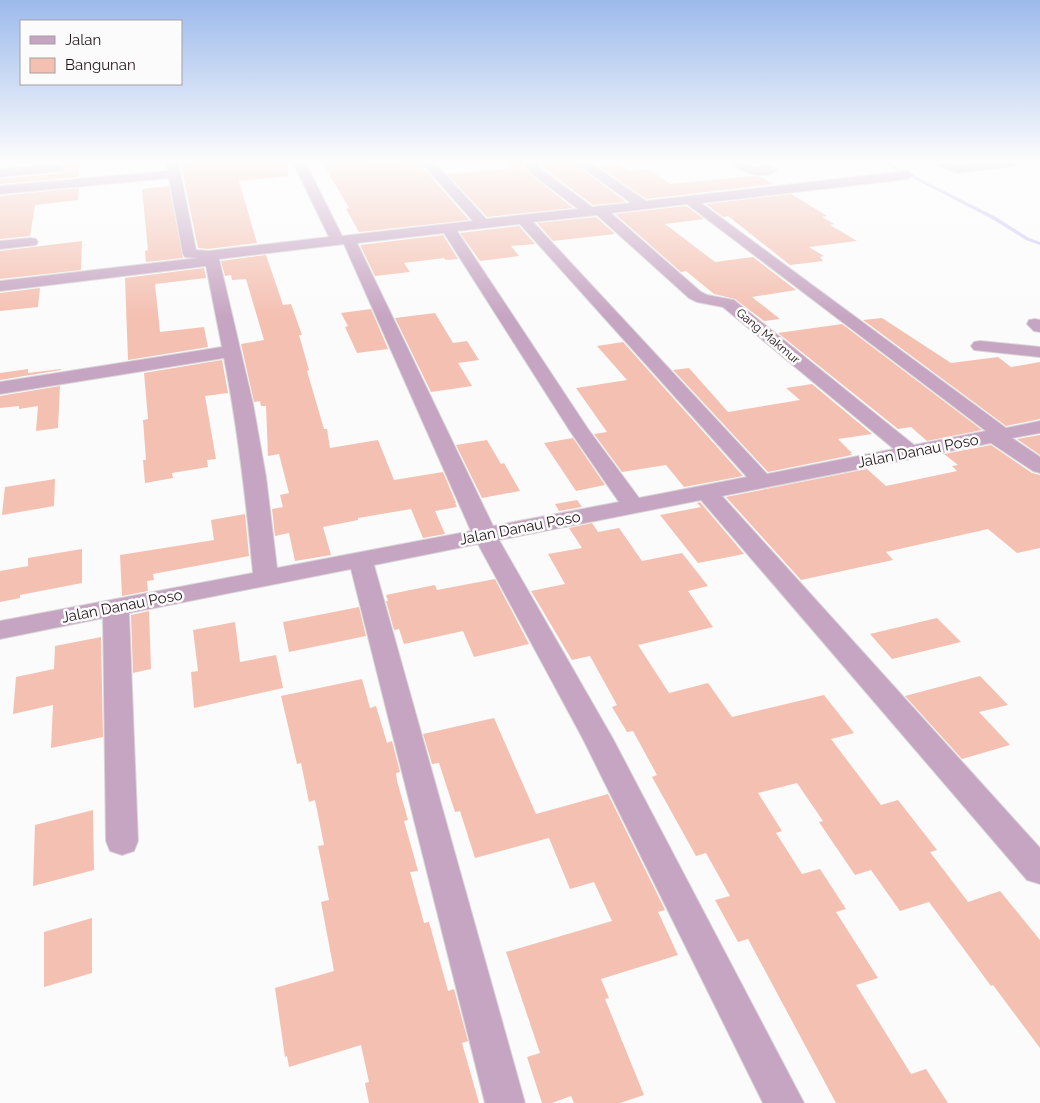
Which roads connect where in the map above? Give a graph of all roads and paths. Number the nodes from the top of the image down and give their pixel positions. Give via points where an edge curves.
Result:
1 (182, 213) edge
2 (328, 213) edge
3 (473, 213) edge
4 (572, 213) edge
5 (597, 213) edge
6 (707, 213) edge
7 (524, 219) junction
8 (483, 224) junction
9 (448, 228) junction
10 (344, 241) junction
11 (30, 242) dead end
12 (0, 245) edge
13 (208, 256) junction
14 (0, 286) edge
15 (980, 346) dead end
16 (232, 351) junction
17 (1040, 352) edge
18 (0, 388) edge
19 (1040, 427) edge
20 (999, 435) junction
21 (910, 452) junction
22 (1040, 467) edge
23 (762, 481) junction
24 (706, 492) junction
25 (633, 506) junction
26 (485, 535) junction
27 (360, 559) junction
28 (266, 578) junction
29 (116, 607) junction
30 (0, 630) edge
31 (122, 841) dead end
32 (1039, 870) edge
33 (505, 1103) edge
34 (784, 1103) edge

1 - 13 street via 190,254
2 - 10 street
3 - 8 street
4 - 7 street
5 - 21 street, Gang Makmur via 695,295 734,307
6 - 20 street
7 - 8 street
7 - 23 street
8 - 9 street
9 - 10 street
9 - 25 street via 580,431
10 - 13 street
10 - 26 street
11 - 12 street
13 - 14 street via 206,262
13 - 16 street
15 - 17 street
16 - 18 street
16 - 28 street via 253,468
19 - 20 street, Jalan Danau Poso
20 - 21 street, Jalan Danau Poso
20 - 22 street
21 - 23 street, Jalan Danau Poso
23 - 24 street, Jalan Danau Poso
24 - 25 street, Jalan Danau Poso
24 - 32 street
25 - 26 street, Jalan Danau Poso
26 - 27 street, Jalan Danau Poso
26 - 34 street via 598,739
27 - 28 street, Jalan Danau Poso
27 - 33 street
28 - 29 street, Jalan Danau Poso
29 - 30 street, Jalan Danau Poso
29 - 31 street

